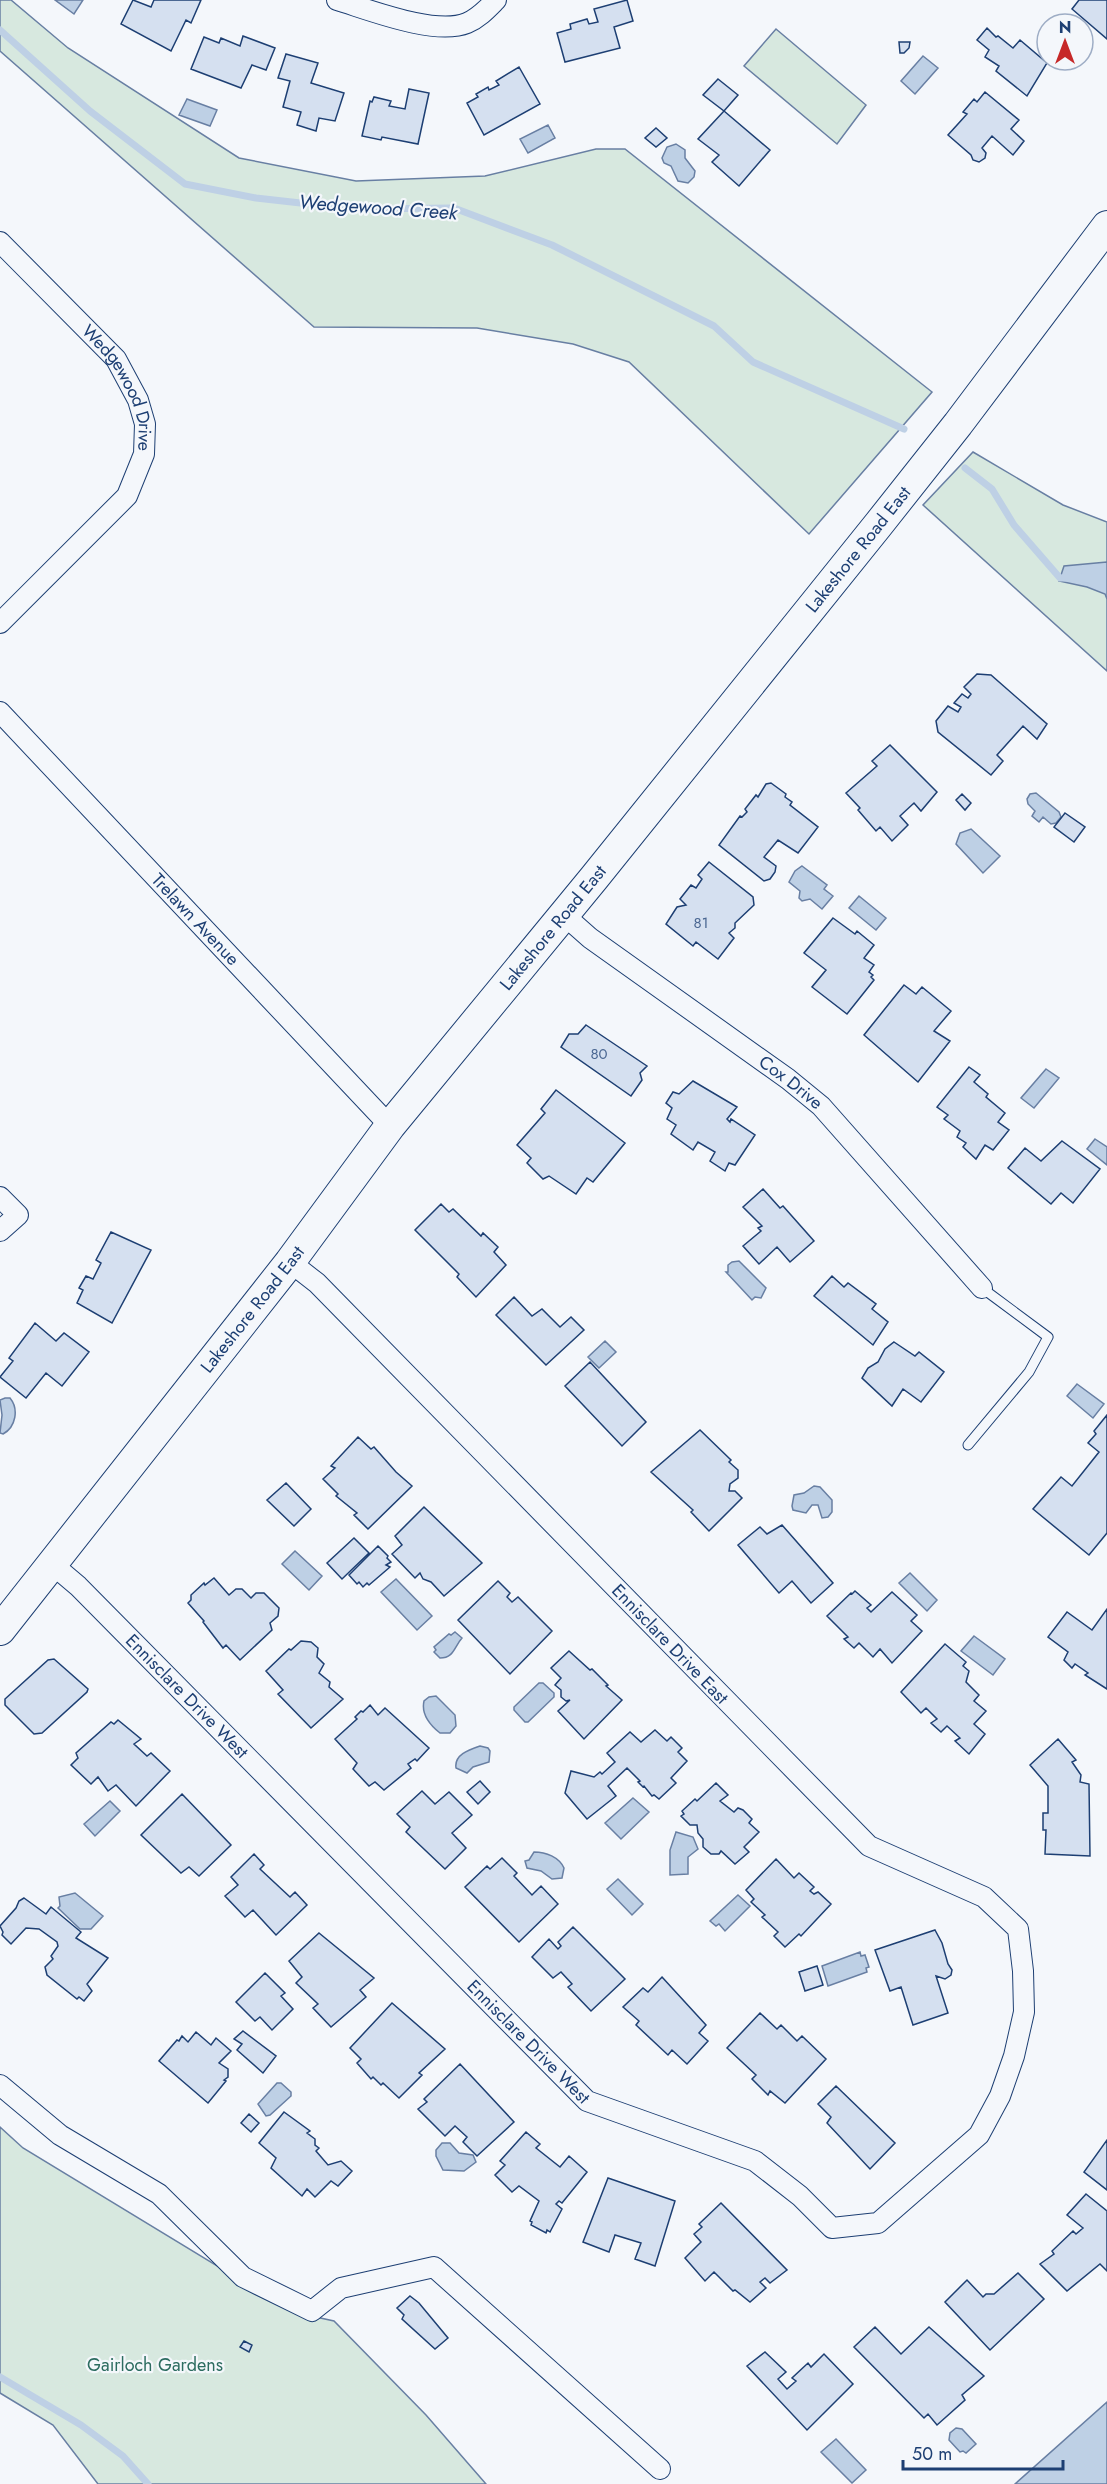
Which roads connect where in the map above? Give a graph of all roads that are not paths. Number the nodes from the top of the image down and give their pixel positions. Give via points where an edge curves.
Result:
1 (337, 0) edge
2 (496, 0) edge
3 (1107, 226) edge
4 (0, 242) edge
5 (0, 624) edge
6 (0, 712) edge
7 (564, 915) junction
8 (390, 1126) junction
9 (0, 1197) edge
10 (0, 1231) edge
11 (290, 1262) junction
12 (982, 1287) joint
13 (968, 1445) dead end
14 (52, 1564) junction
15 (0, 1630) edge
16 (1024, 2012) joint
17 (0, 2085) edge
18 (660, 2469) dead end

1 - 2 street via 406,22 448,26 467,23
3 - 7 main road, Lakeshore Road East via 958,424
4 - 5 street, Wedgewood Drive via 116,359 138,400 145,424 144,454 127,496
6 - 8 street, Trelawn Avenue
7 - 8 main road, Lakeshore Road East
7 - 12 street, Cox Drive via 821,1106
8 - 11 main road, Lakeshore Road East
9 - 10 street via 18,1215
11 - 14 main road, Lakeshore Road East
11 - 16 street, Ennisclare Drive East via 317,1282 869,1846 984,1897 1018,1929
12 - 13 lane via 1048,1337 1029,1372
14 - 15 main road, Lakeshore Road East
14 - 16 street, Ennisclare Drive West via 587,2101 755,2161 800,2196 832,2228 878,2223 979,2135 1000,2096
17 - 18 street via 60,2135 159,2194 243,2277 312,2311 340,2288 434,2267

